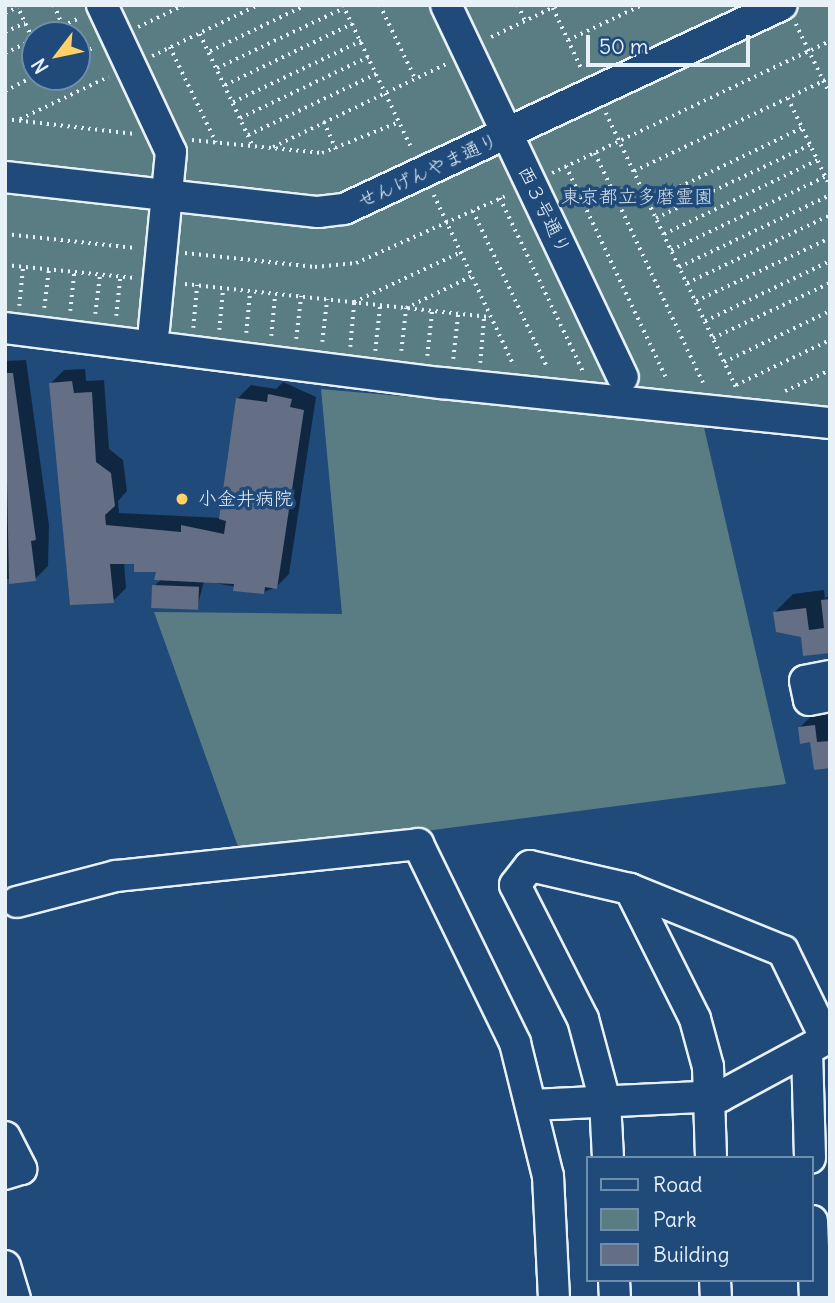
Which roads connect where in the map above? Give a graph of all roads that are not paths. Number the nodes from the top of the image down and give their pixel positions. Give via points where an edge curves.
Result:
1 (446, 5) edge
2 (102, 6) edge
3 (786, 9) edge
4 (507, 135) junction
5 (5, 177) edge
6 (167, 196) junction
7 (12, 321) edge
8 (154, 329) dead end
9 (623, 377) dead end
10 (830, 423) edge
11 (830, 676) edge
12 (830, 696) edge
13 (630, 889) junction
14 (17, 902) dead end
15 (821, 1042) edge
16 (709, 1097) junction
17 (605, 1101) junction
18 (532, 1105) junction
19 (5, 1136) edge
20 (608, 1156) edge
21 (711, 1156) edge
22 (810, 1156) edge
23 (5, 1174) edge
24 (5, 1266) edge
25 (814, 1272) edge
26 (15, 1298) edge
27 (554, 1298) edge
28 (815, 1298) edge

1 - 4 street, 西３号通り
2 - 6 street via 172,152
3 - 4 street, せんげんやま通り
4 - 6 street, せんげんやま通り via 344,209 318,212
4 - 9 street, 西３号通り
5 - 6 street, せんげんやま通り
6 - 8 street
7 - 10 street via 442,383
11 - 12 street via 805,681 808,700
13 - 15 street via 783,951
13 - 16 street via 695,1019
13 - 17 street via 530,866 514,885 583,1019
14 - 18 street via 116,876 418,844 514,1043
15 - 16 street via 721,1096
15 - 22 street
16 - 17 street
16 - 21 street
17 - 18 street
17 - 20 street
18 - 27 street via 548,1176
19 - 23 street via 21,1169
24 - 26 street
25 - 28 street

